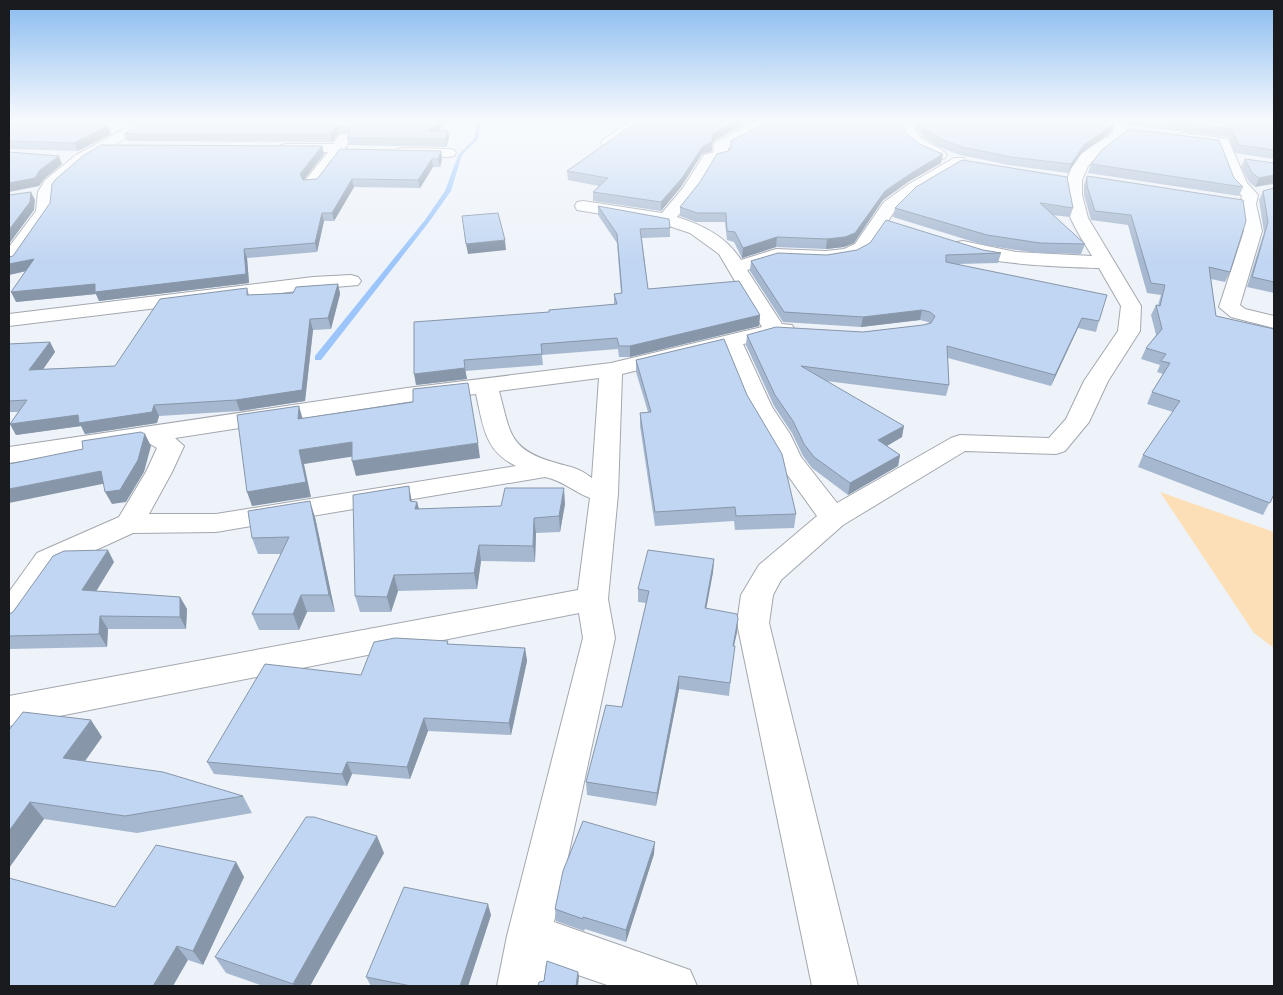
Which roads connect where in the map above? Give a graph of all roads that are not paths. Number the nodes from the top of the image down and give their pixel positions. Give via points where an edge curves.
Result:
1 (69, 167) edge
2 (323, 167) edge
3 (703, 167) edge
4 (957, 167) edge
5 (1080, 167) edge
6 (1232, 167) edge
7 (1056, 178) edge
8 (1075, 179) junction
9 (1095, 180) edge
10 (311, 183) edge
11 (1268, 191) edge
12 (1249, 199) junction
13 (1229, 201) edge
14 (583, 206) dead end
15 (666, 218) junction
16 (880, 220) junction
17 (898, 226) edge
18 (944, 240) edge
19 (9, 260) edge
20 (1105, 262) junction
21 (736, 268) junction
22 (351, 281) dead end
23 (9, 320) edge
24 (1274, 322) edge
25 (775, 330) junction
26 (803, 332) edge
27 (731, 341) junction
28 (611, 370) junction
29 (486, 385) junction
30 (150, 433) junction
31 (9, 455) edge
32 (544, 469) junction
33 (604, 494) junction
34 (833, 518) junction
35 (129, 524) junction
36 (592, 599) junction
37 (9, 616) edge
38 (9, 711) edge
39 (530, 936) junction
40 (520, 986) edge
41 (674, 986) edge
42 (835, 986) edge

1 - 19 street via 38,193 44,211
2 - 10 street
3 - 15 street via 690,190
4 - 16 street via 915,187 890,206
5 - 8 street
6 - 12 street
7 - 8 street
8 - 9 street
8 - 20 street via 1074,195 1079,218
11 - 12 street
12 - 13 street
12 - 24 street via 1252,231 1229,307 1238,313
14 - 15 street
15 - 21 street via 696,229 726,251
16 - 17 street
16 - 21 street via 861,248 848,254 826,257 776,255
18 - 20 street via 981,252 1037,261
20 - 34 street via 1131,306 1129,331 1096,381 1077,422 1056,446 960,443
21 - 25 street
22 - 23 street
25 - 26 street
25 - 27 street
27 - 28 street
27 - 34 street via 760,408 789,459
28 - 29 street
28 - 33 street
29 - 30 street
29 - 32 street via 500,440 514,455
30 - 31 street
30 - 35 street via 171,446 160,472
32 - 33 street via 569,474 583,485
32 - 35 street via 216,524
33 - 36 street
34 - 42 street via 770,573 757,595 753,623
35 - 37 street via 48,560
36 - 38 street
36 - 39 street via 599,638
39 - 40 street
39 - 41 street

